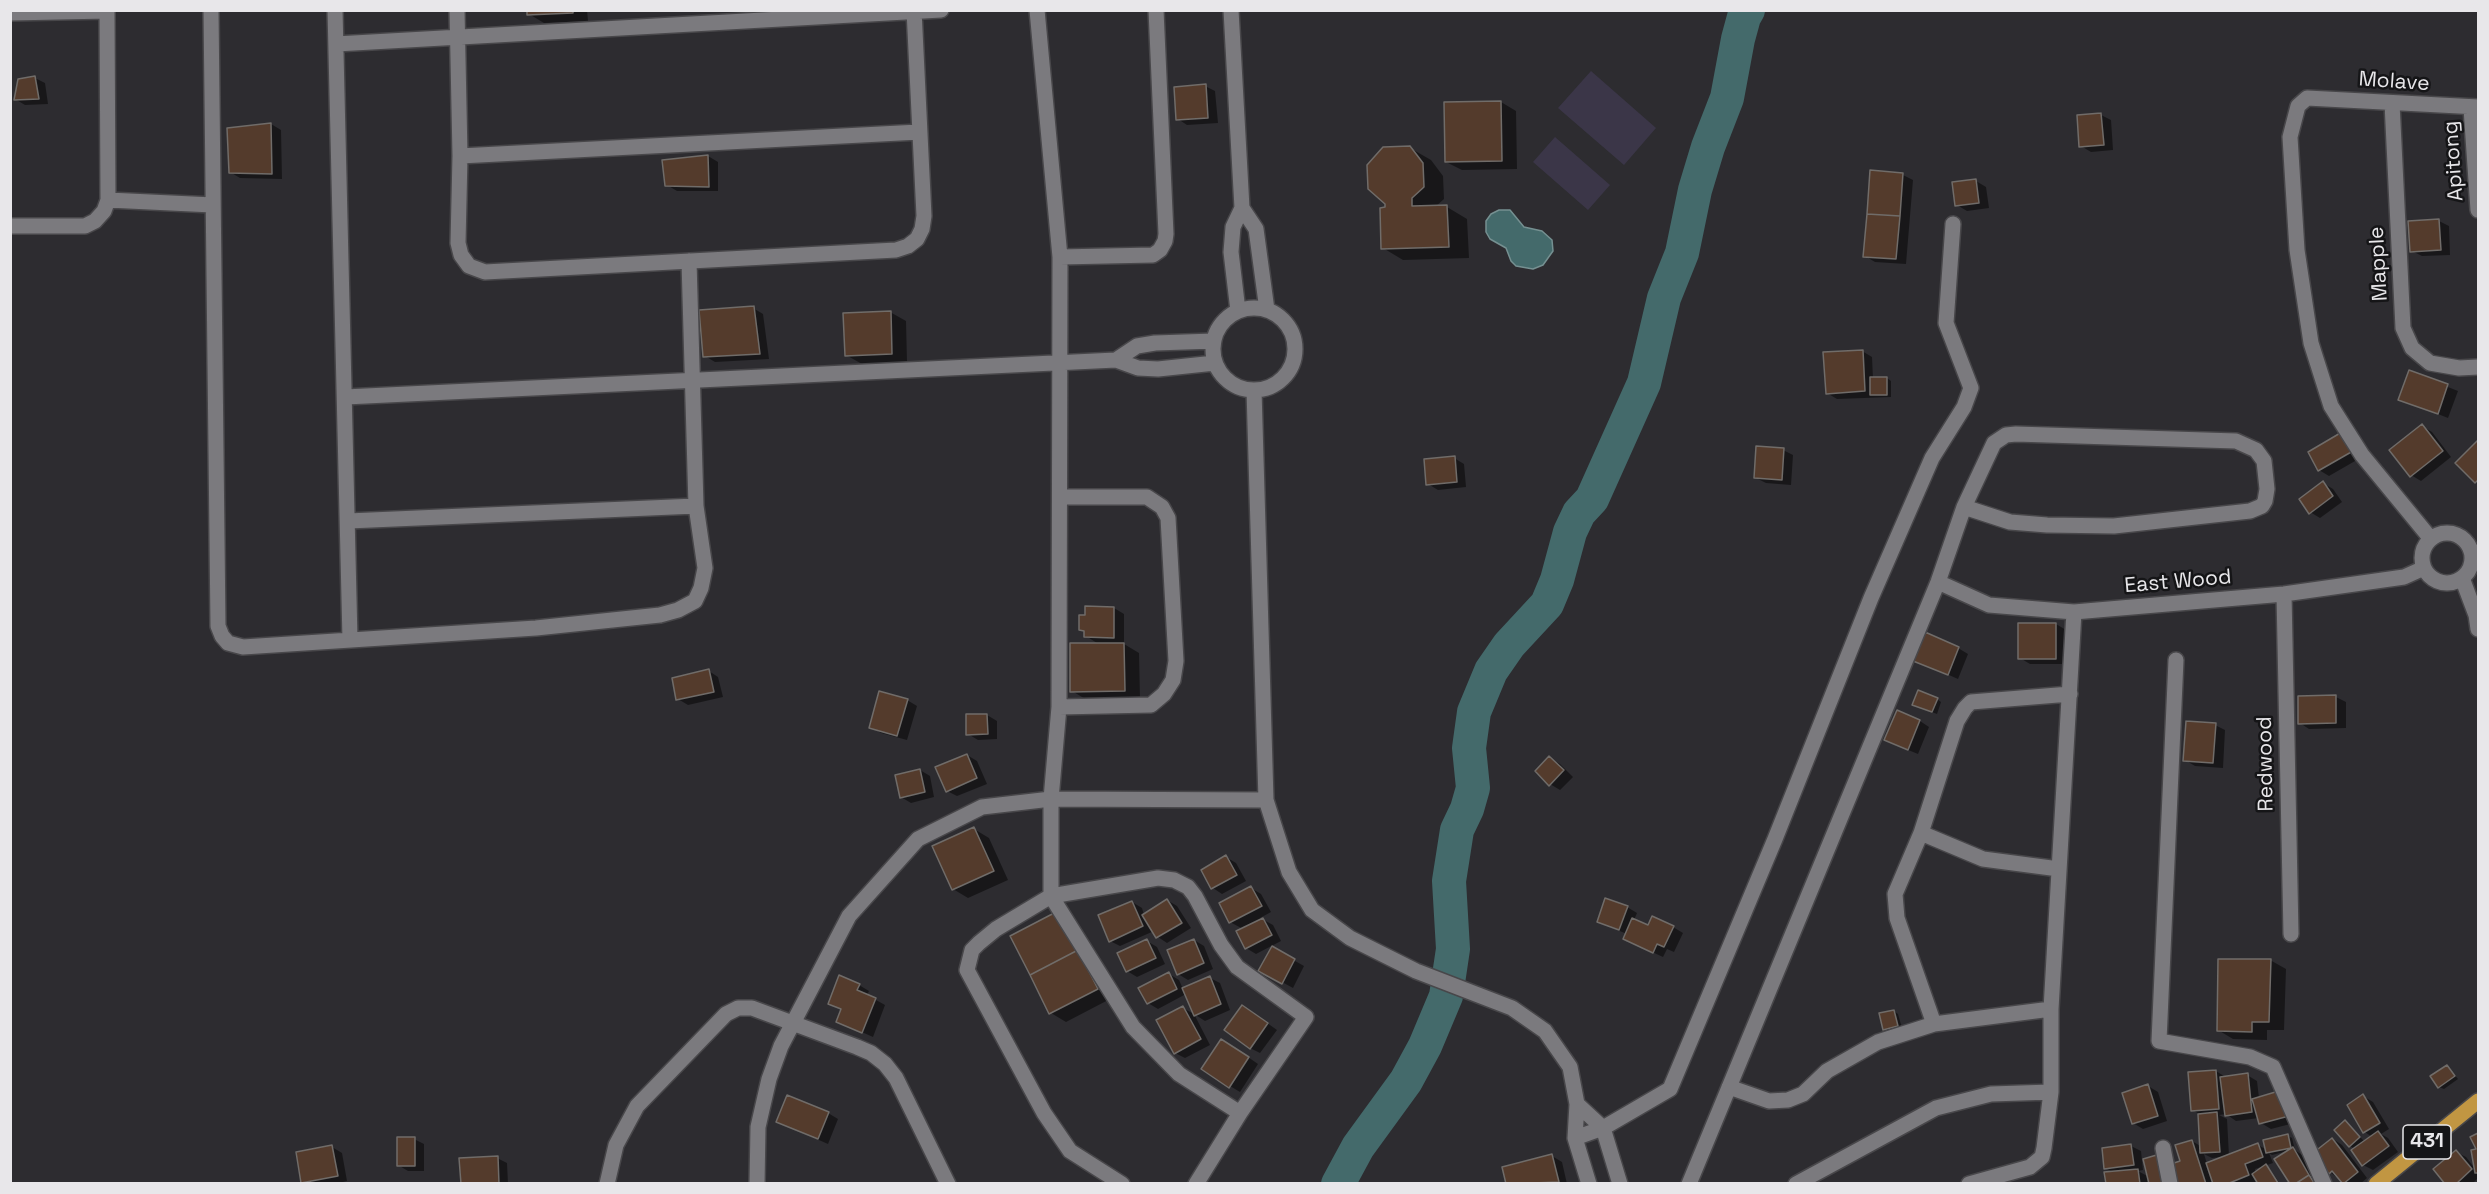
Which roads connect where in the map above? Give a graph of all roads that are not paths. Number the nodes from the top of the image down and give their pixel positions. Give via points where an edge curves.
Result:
1 (211, 10) edge
2 (336, 10) edge
3 (457, 10) edge
4 (941, 10) edge
5 (1037, 10) edge
6 (1156, 10) edge
7 (1231, 10) edge
8 (106, 11) edge
9 (914, 11) edge
10 (10, 14) edge
11 (458, 37) junction
12 (336, 44) junction
13 (2392, 103) junction
14 (2475, 107) edge
15 (919, 132) junction
16 (460, 156) junction
17 (108, 200) junction
18 (213, 205) junction
19 (1242, 208) junction
20 (2478, 210) edge
21 (1953, 224) dead end
22 (10, 226) edge
23 (1060, 257) junction
24 (689, 261) junction
25 (1267, 310) junction
26 (1238, 311) junction
27 (1214, 341) junction
28 (1116, 360) junction
29 (1061, 363) junction
30 (1215, 363) junction
31 (2478, 366) edge
32 (692, 379) junction
33 (1254, 390) junction
34 (345, 397) junction
35 (1061, 497) junction
36 (696, 506) junction
37 (1964, 507) junction
38 (348, 520) junction
39 (2431, 539) junction
40 (2474, 542) edge
41 (2424, 568) junction
42 (2462, 578) junction
43 (1938, 582) junction
44 (2284, 594) junction
45 (2074, 612) junction
46 (2478, 629) edge
47 (350, 640) junction
48 (2176, 660) dead end
49 (2070, 694) junction
50 (1059, 707) junction
51 (1051, 799) junction
52 (1266, 800) junction
53 (1921, 833) junction
54 (2059, 869) junction
55 (1051, 896) junction
56 (2291, 934) dead end
57 (2051, 1009) junction
58 (794, 1022) junction
59 (1934, 1024) junction
60 (1729, 1087) junction
61 (2051, 1092) junction
62 (2478, 1101) edge
63 (1577, 1104) junction
64 (1240, 1113) junction
65 (1603, 1128) junction
66 (1575, 1138) junction
67 (2163, 1148) dead end
68 (607, 1184) edge
69 (757, 1184) edge
70 (948, 1184) edge
71 (1122, 1184) edge
72 (1196, 1184) edge
73 (1589, 1184) edge
74 (1620, 1184) edge
75 (1689, 1184) edge
76 (1796, 1184) edge
77 (1969, 1184) edge
78 (2170, 1184) edge
79 (2324, 1184) edge
80 (2376, 1184) edge

1 - 18 street
2 - 12 street
3 - 11 street
4 - 9 street
5 - 23 street
6 - 23 street via 1165,241 1153,255
7 - 19 street
8 - 10 street
8 - 17 street
9 - 11 street
9 - 15 street
11 - 12 street
11 - 16 street
12 - 34 street
13 - 14 street, Molave
13 - 31 street, Mapple via 2403,328 2412,348 2430,363 2459,368
13 - 39 street, Molave via 2307,98 2298,106 2290,137 2297,250 2311,343 2331,406 2362,455
14 - 20 street, Apitong
15 - 16 street
15 - 24 street via 924,216 917,239 908,246 896,250
16 - 24 street via 458,243 461,255 475,269 484,272
17 - 18 street
17 - 22 street via 104,211 85,226
18 - 47 street via 218,626 228,642 243,647
19 - 25 street via 1256,229
19 - 26 street via 1233,227 1231,252
21 - 65 street via 1946,324 1971,388 1932,458 1870,598 1670,1089
23 - 29 street
24 - 32 street
25 - 26 street
25 - 33 street via 1288,325 1295,350 1289,368 1278,382
26 - 27 street via 1226,318
27 - 28 street via 1137,346
27 - 30 street
28 - 29 street
28 - 30 street via 1138,368 1158,369
29 - 32 street
29 - 35 street
30 - 33 street via 1230,383
32 - 34 street
32 - 36 street
33 - 52 street
34 - 38 street
35 - 50 street
35 - 50 street via 1147,497 1162,507 1168,518 1176,661 1173,680 1151,705
36 - 38 street
36 - 47 street via 705,568 695,601 678,610 536,628
37 - 37 street via 2010,522 2114,525 2250,511 2262,506 2267,489 2264,461 2256,450 2236,441 2006,435 1988,452
37 - 43 street
38 - 47 street
39 - 40 street via 2440,533 2451,533
39 - 41 street via 2424,547
40 - 42 street via 2470,568
41 - 42 street via 2441,582
41 - 44 street, East Wood via 2404,577
42 - 46 street
43 - 45 street, East Wood via 1989,605
43 - 60 street
44 - 45 street, East Wood
44 - 56 street, Redwood
45 - 49 street
48 - 79 street via 2159,1041 2250,1058 2274,1067
49 - 53 street via 1971,702 1957,721
49 - 54 street
50 - 51 street
51 - 52 street
51 - 55 street
51 - 58 street via 982,807 918,839 849,916
52 - 63 street via 1289,872 1312,910 1350,939 1416,972 1512,1008 1545,1031 1570,1067
53 - 54 street via 1983,859
53 - 59 street via 1895,894 1897,918
54 - 57 street
55 - 64 street via 1133,1027 1179,1074
55 - 64 street via 1158,878 1174,880 1196,896 1237,967 1306,1017
55 - 71 street via 979,943 972,950 967,970 1044,1113 1070,1151
57 - 59 street
57 - 61 street
58 - 68 street via 752,1008 738,1008 726,1014 637,1106 616,1145
58 - 69 street via 769,1079 758,1127
58 - 70 street via 871,1053 885,1064 896,1078
59 - 60 street via 1878,1042 1827,1071 1803,1094 1788,1100 1769,1101
60 - 75 street
61 - 76 street via 1990,1094 1936,1108
61 - 77 street via 2044,1148 2037,1163
62 - 80 main road, 431
63 - 65 street
63 - 66 street
64 - 72 street
65 - 66 street
65 - 74 street
66 - 73 street
67 - 78 street

